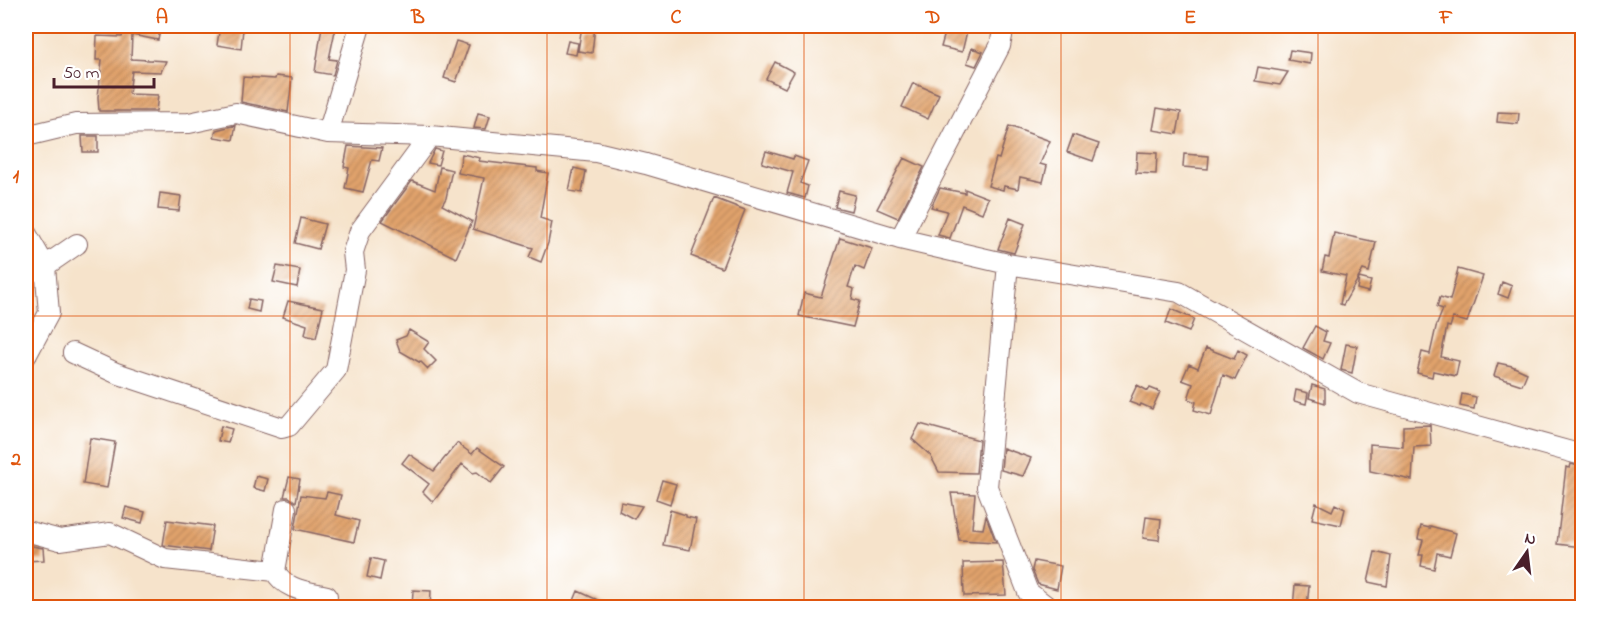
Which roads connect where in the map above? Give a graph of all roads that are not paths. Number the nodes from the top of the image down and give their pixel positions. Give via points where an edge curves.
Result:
1 (360, 26) edge
2 (1004, 26) edge
3 (328, 133) junction
4 (26, 136) edge
5 (430, 136) junction
6 (26, 233) edge
7 (900, 239) junction
8 (77, 244) dead end
9 (1008, 264) junction
10 (45, 266) junction
11 (26, 274) edge
12 (73, 353) dead end
13 (26, 356) edge
14 (1582, 455) edge
15 (286, 509) dead end
16 (26, 531) edge
17 (275, 570) junction
18 (327, 596) dead end
19 (1049, 608) edge

1 - 3 street
2 - 7 street via 1000,46
3 - 4 street via 236,114 189,123 76,124
3 - 5 street
5 - 7 street via 596,152
5 - 12 street via 360,231 353,252 355,270 336,370 289,426 282,428 116,373
6 - 10 street
7 - 9 street
8 - 10 street
9 - 14 street via 1179,292 1358,393
9 - 19 street via 987,487 1028,592
10 - 11 street
10 - 13 street via 49,313
15 - 17 street
16 - 17 street via 60,540 110,533 165,559
17 - 18 street via 286,585

